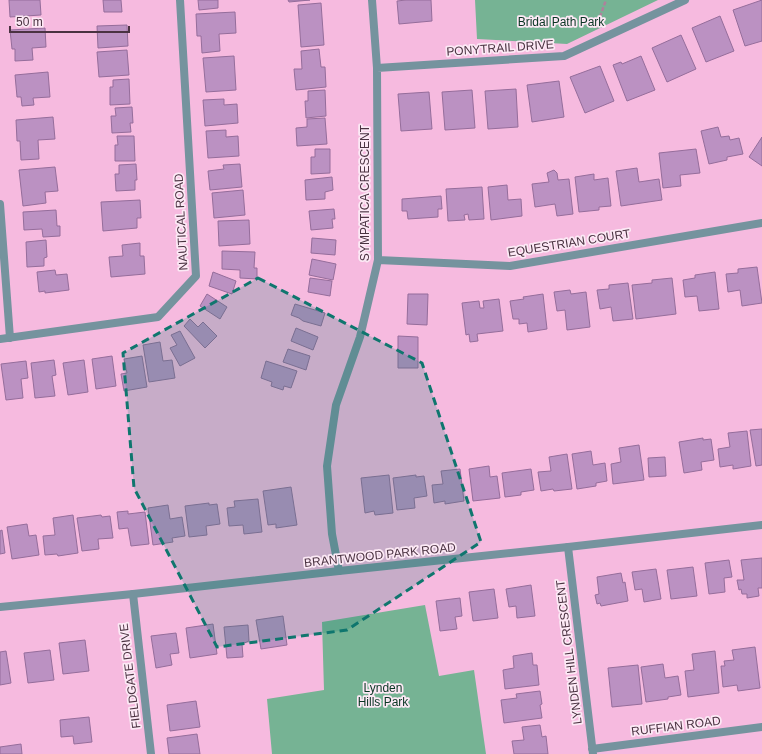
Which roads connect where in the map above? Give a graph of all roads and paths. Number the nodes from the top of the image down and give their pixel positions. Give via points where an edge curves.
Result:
1 (180, 0) edge
2 (372, 0) edge
3 (606, 0) edge
4 (685, 0) edge
5 (591, 44) junction
6 (377, 68) junction
7 (0, 204) edge
8 (762, 223) edge
9 (378, 260) junction
10 (10, 338) junction
11 (0, 340) edge
12 (762, 525) edge
13 (568, 547) junction
14 (339, 571) junction
15 (133, 594) junction
16 (0, 607) edge
17 (762, 727) edge
18 (593, 751) edge
19 (151, 754) edge

1 - 10 street, NAUTICAL ROAD via 196,276 158,317
2 - 6 street, SYMPATICA CRESCENT
3 - 5 path
4 - 5 street, PONYTRAIL DRIVE
5 - 6 street, PONYTRAIL DRIVE via 564,56
6 - 9 street, SYMPATICA CRESCENT
7 - 10 street
8 - 9 street, EQUESTRIAN COURT via 510,266
9 - 14 street, SYMPATICA CRESCENT via 360,337 336,405 327,466 332,534
10 - 11 street, NAUTICAL ROAD
12 - 13 street, BRANTWOOD PARK ROAD
13 - 14 street, BRANTWOOD PARK ROAD
13 - 18 street, LYNDEN HILL CRESCENT
14 - 15 street, BRANTWOOD PARK ROAD
15 - 16 street, BRANTWOOD PARK ROAD
15 - 19 street, FIELDGATE DRIVE
17 - 18 street, RUFFIAN ROAD

